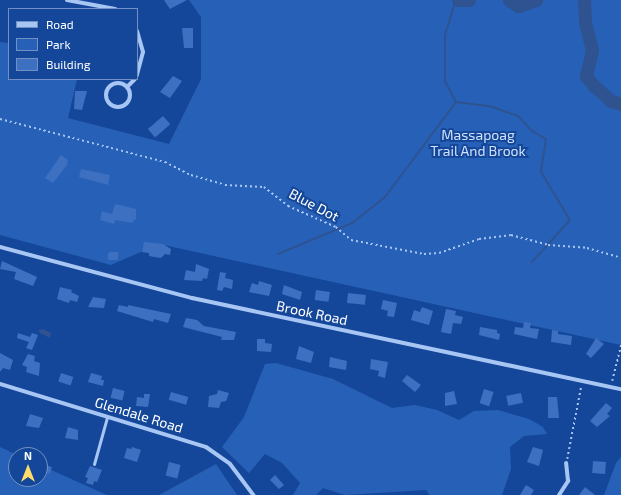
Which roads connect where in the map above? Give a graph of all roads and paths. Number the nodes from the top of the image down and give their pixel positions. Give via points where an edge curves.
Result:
1 (67, 0) edge
2 (110, 8) edge
3 (138, 34) edge
4 (138, 71) edge
5 (134, 80) edge
6 (127, 88) junction
7 (0, 119) edge
8 (0, 247) edge
9 (621, 258) edge
10 (621, 344) edge
11 (582, 381) junction
12 (0, 384) edge
13 (611, 387) junction
14 (621, 389) edge
15 (107, 417) junction
16 (566, 463) joint
17 (94, 464) dead end
18 (253, 495) edge
19 (559, 495) edge

1 - 2 street
3 - 4 street via 143,52
5 - 6 street
6 - 6 street via 118,83 109,87 106,94 109,103 118,107 126,103 130,94
7 - 9 path, Blue Dot via 164,162 191,175 225,185 264,186 288,206 336,227 351,240 424,254 440,253 479,239 511,235 548,245 587,248
8 - 11 street, Brook Road via 192,298
10 - 13 path
11 - 13 street, Brook Road
11 - 16 path
12 - 15 street, Glendale Road
13 - 14 street, Brook Road
15 - 17 lane
15 - 18 street, Glendale Road via 213,450 236,469
16 - 19 street via 568,480

